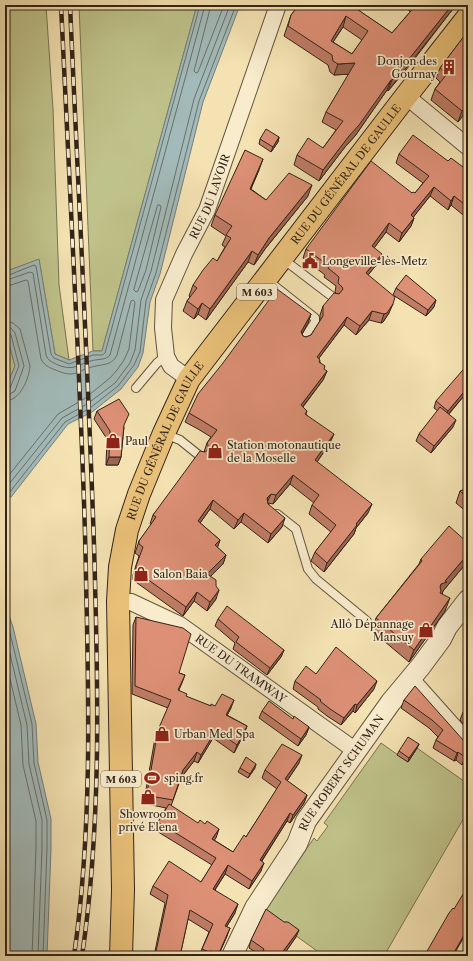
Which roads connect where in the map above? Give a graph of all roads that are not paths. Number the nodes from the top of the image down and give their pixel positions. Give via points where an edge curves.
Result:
1 (278, 5) edge
2 (468, 17) edge
3 (406, 96) junction
4 (468, 147) edge
5 (282, 258) junction
6 (266, 280) junction
7 (334, 298) edge
8 (303, 340) edge
9 (166, 356) junction
10 (189, 379) junction
11 (136, 388) dead end
12 (164, 433) junction
13 (200, 456) edge
14 (269, 508) edge
15 (118, 601) junction
16 (458, 607) edge
17 (367, 621) dead end
18 (415, 668) junction
19 (468, 743) edge
20 (356, 751) junction
21 (121, 956) edge
22 (232, 956) edge

1 - 9 street, RUE DU LAVOIR via 207,210 164,300
2 - 3 main road, RUE DU GÉNÉRAL DE GAULLE / M 603
3 - 4 street
3 - 5 main road, RUE DU GÉNÉRAL DE GAULLE / M 603
5 - 6 main road, RUE DU GÉNÉRAL DE GAULLE / M 603
5 - 7 lane
6 - 8 lane via 315,318
6 - 10 main road, RUE DU GÉNÉRAL DE GAULLE / M 603
9 - 10 street via 171,366
9 - 11 lane
10 - 12 main road, RUE DU GÉNÉRAL DE GAULLE / M 603 via 174,401
12 - 13 lane via 180,440
12 - 15 main road, RUE DU GÉNÉRAL DE GAULLE / M 603 via 127,530 120,567
14 - 17 lane via 296,529 308,569 316,579
15 - 20 street, RUE DU TRAMWAY via 131,602 180,625
15 - 21 main road, RUE DU GÉNÉRAL DE GAULLE / M 603 via 123,890
16 - 18 street, RUE ROBERT SCHUMAN
18 - 19 street
18 - 20 street, RUE ROBERT SCHUMAN
20 - 22 street, RUE ROBERT SCHUMAN via 306,821 297,844 255,908

